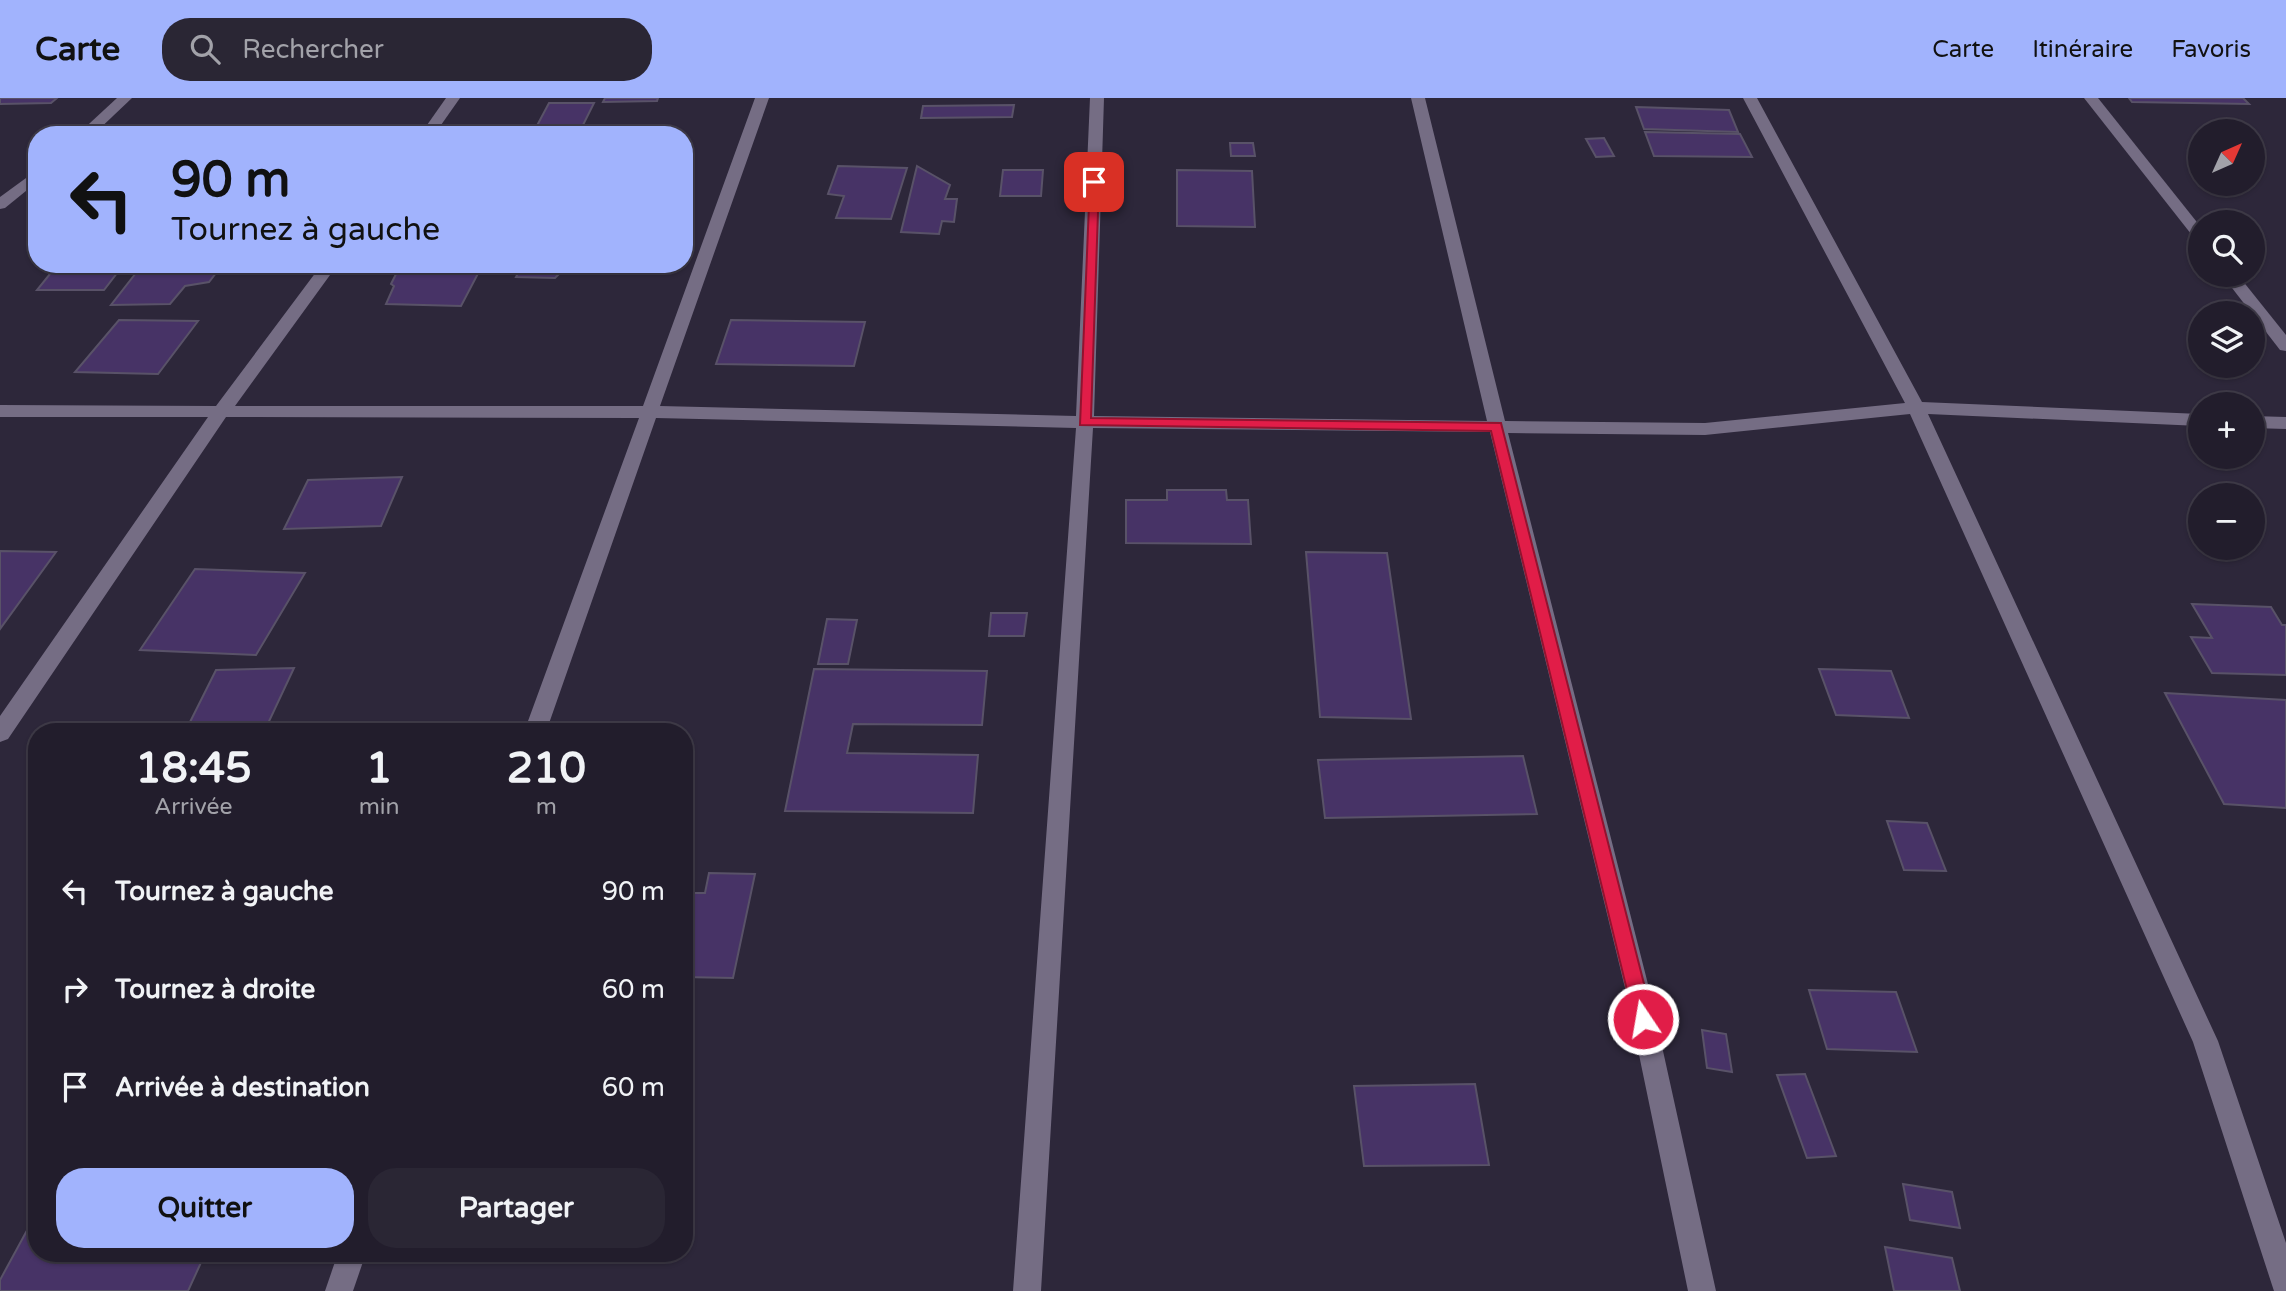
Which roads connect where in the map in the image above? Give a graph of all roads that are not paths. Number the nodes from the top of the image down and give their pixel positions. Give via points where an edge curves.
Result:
1 (125, 98) edge
2 (453, 98) edge
3 (762, 98) edge
4 (1097, 98) edge
5 (1419, 98) edge
6 (1750, 98) edge
7 (2091, 98) edge
8 (94, 126) edge
9 (433, 126) edge
10 (28, 182) edge
11 (0, 205) edge
12 (2188, 221) edge
13 (323, 273) edge
14 (2239, 287) edge
15 (2286, 346) edge
16 (1916, 408) junction
17 (0, 411) edge
18 (648, 411) junction
19 (220, 412) junction
20 (2188, 419) edge
21 (1085, 422) junction
22 (2265, 422) edge
23 (2286, 423) edge
24 (1497, 426) junction
25 (539, 723) edge
26 (0, 733) edge
27 (349, 1262) edge
28 (2286, 1285) edge
29 (338, 1291) edge
30 (1027, 1291) edge
31 (1702, 1291) edge

1 - 8 street
2 - 9 street
3 - 18 street
4 - 21 street
5 - 24 street
6 - 16 street
7 - 12 street
10 - 11 street
13 - 19 street
14 - 15 street
16 - 20 street
16 - 24 street via 1705,429
16 - 28 street via 2205,1041
17 - 19 street
18 - 19 street
18 - 21 street
18 - 25 street
19 - 26 street
21 - 24 street
21 - 30 street
22 - 23 street
24 - 31 street via 1638,992
27 - 29 street

